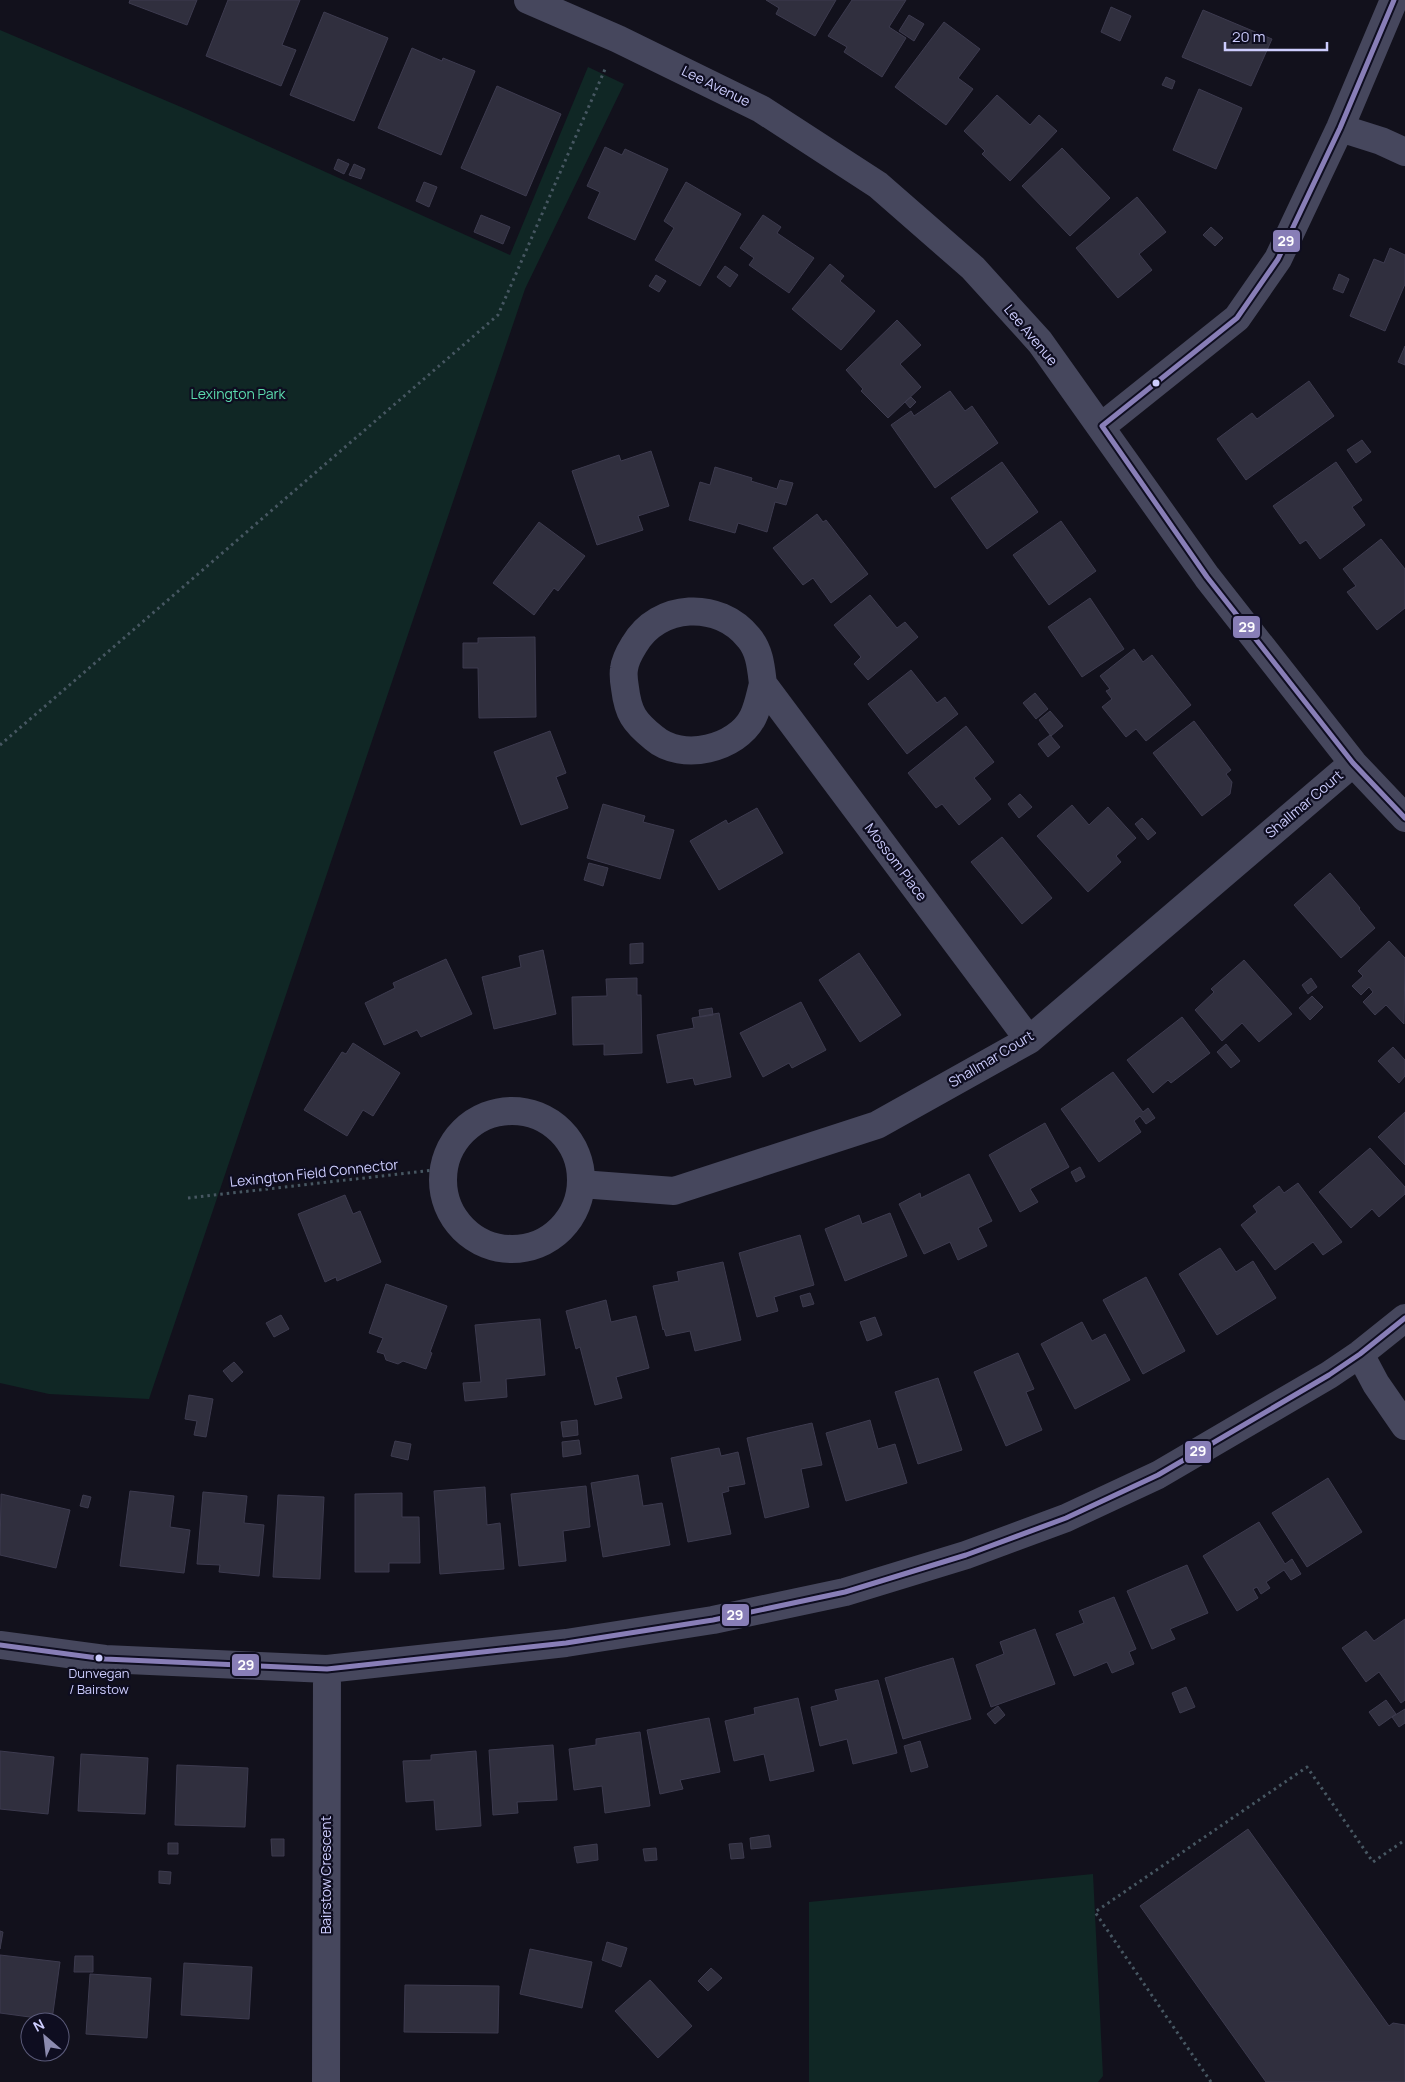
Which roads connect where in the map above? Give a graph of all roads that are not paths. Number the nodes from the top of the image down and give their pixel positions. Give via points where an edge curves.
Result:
1 (528, 0) edge
2 (1394, 0) edge
3 (1340, 128) junction
4 (1405, 152) edge
5 (1102, 426) junction
6 (763, 684) junction
7 (1353, 763) junction
8 (1405, 818) edge
9 (1029, 1040) junction
10 (581, 1184) junction
11 (1405, 1318) edge
12 (1360, 1354) junction
13 (1405, 1426) edge
14 (0, 1645) edge
15 (326, 1669) junction
16 (326, 2082) edge

1 - 5 street, Lee Avenue via 618,38 761,109 878,185 973,268 1040,342
2 - 3 street
3 - 4 street
3 - 5 street via 1278,259 1237,318
5 - 7 street, Lee Avenue via 1208,577
6 - 6 street, Mossom Place via 760,660 749,638 730,620 707,611 676,612 654,622 639,636 626,656 623,671 627,706 640,727 658,742 681,750 715,748 736,736 753,718
6 - 9 street, Mossom Place
7 - 8 street, Lee Avenue
7 - 9 street, Shallmar Court
9 - 10 street, Shallmar Court via 877,1125 674,1191
10 - 10 street via 571,1216 555,1234 534,1245 517,1249 494,1246 475,1238 457,1222 446,1202 443,1169 447,1154 460,1134 478,1119 500,1111 525,1112 548,1120 566,1136 581,1170
11 - 12 street
12 - 13 street
12 - 15 street via 1158,1476 1066,1518 966,1555 854,1589 713,1620 566,1643
14 - 15 street via 105,1659
15 - 16 street, Bairstow Crescent

